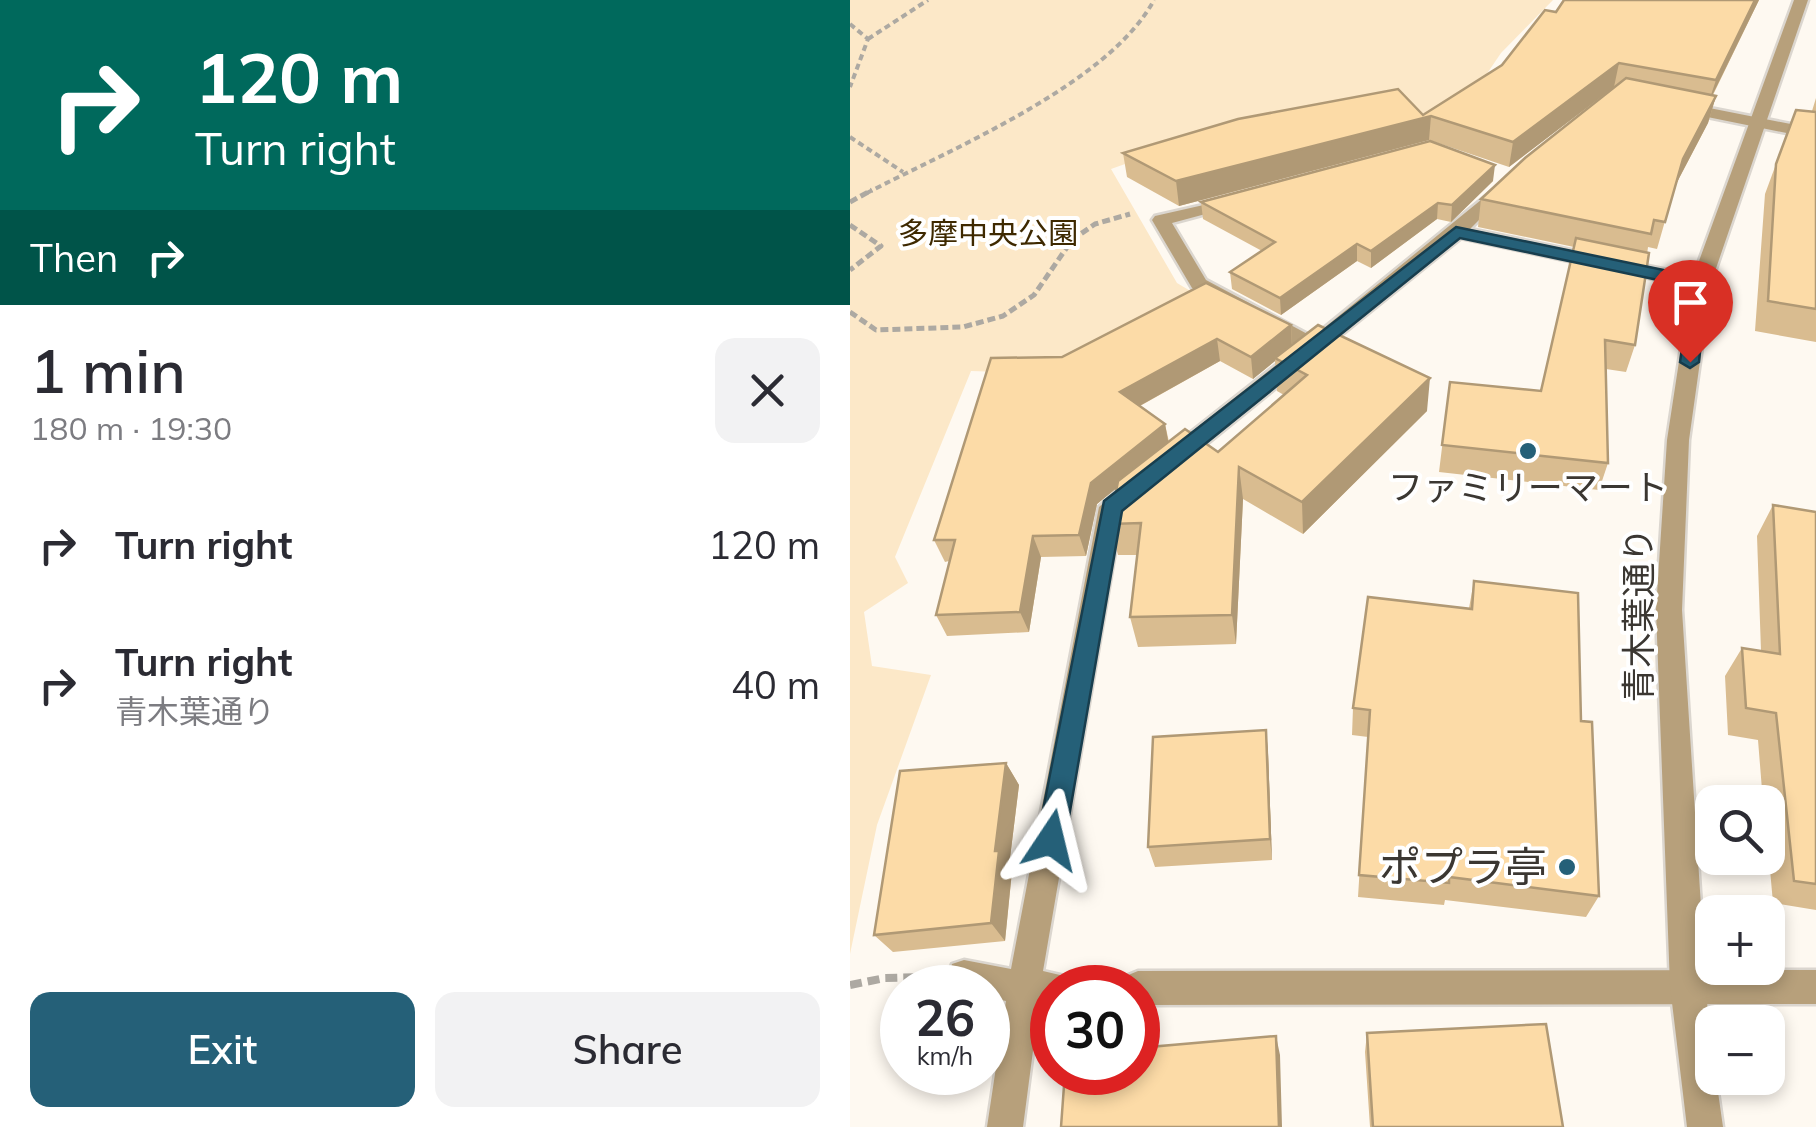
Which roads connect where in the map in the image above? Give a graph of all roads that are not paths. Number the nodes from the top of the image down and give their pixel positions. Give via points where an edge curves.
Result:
1 (1801, 0) edge
2 (1651, 102) edge
3 (1755, 122) junction
4 (1816, 134) edge
5 (1511, 172) edge
6 (1257, 195) edge
7 (1456, 232) junction
8 (1701, 283) junction
9 (1314, 346) junction
10 (1042, 965) edge
11 (1687, 986) junction
12 (1816, 987) edge
13 (1160, 988) edge
14 (1030, 1021) edge
15 (1004, 1127) edge
16 (1705, 1127) edge

1 - 3 street, 青木葉通り
2 - 3 street
3 - 4 street
3 - 8 street, 青木葉通り
5 - 7 street
6 - 9 street via 1161,220 1200,284
7 - 8 street
7 - 9 street
8 - 11 street, 青木葉通り via 1678,440 1669,610
9 - 10 street via 1112,507
11 - 12 street
11 - 13 street
11 - 16 street, 青木葉通り
14 - 15 street

